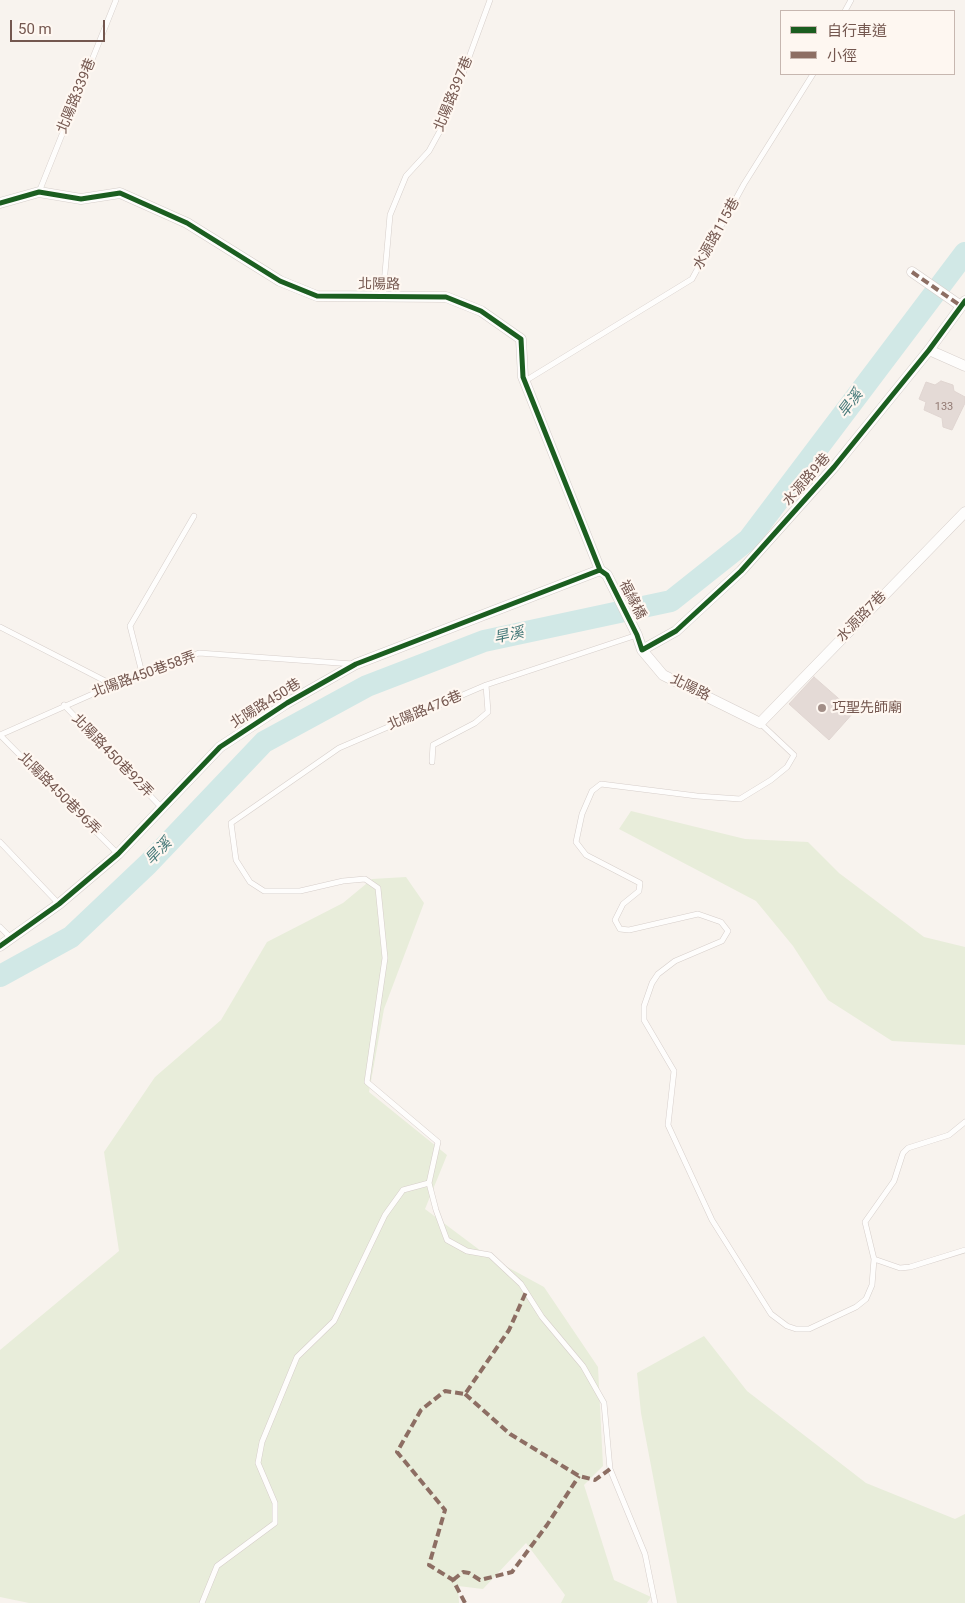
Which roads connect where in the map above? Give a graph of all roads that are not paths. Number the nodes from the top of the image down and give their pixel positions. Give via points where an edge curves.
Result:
1 (116, 0) edge
2 (490, 0) edge
3 (812, 75) edge
4 (39, 192) junction
5 (0, 202) edge
6 (912, 272) dead end
7 (384, 296) junction
8 (963, 303) edge
9 (929, 350) junction
10 (965, 366) edge
11 (525, 381) junction
12 (965, 512) edge
13 (194, 516) dead end
14 (603, 572) junction
15 (0, 627) edge
16 (637, 635) junction
17 (642, 650) junction
18 (356, 664) junction
19 (142, 673) junction
20 (112, 685) junction
21 (486, 685) junction
22 (64, 705) junction
23 (760, 723) junction
24 (0, 735) edge
25 (432, 762) dead end
26 (161, 807) junction
27 (0, 842) edge
28 (118, 854) junction
29 (59, 904) junction
30 (0, 927) edge
31 (13, 939) junction
32 (0, 946) edge
33 (965, 1122) edge
34 (429, 1183) junction
35 (965, 1250) edge
36 (874, 1259) junction
37 (202, 1603) edge
38 (655, 1603) edge

1 - 4 lane, 北陽路339巷
2 - 7 lane, 北陽路397巷 via 446,120 429,150 406,176 390,215
3 - 11 lane, 水源路115巷 via 744,184 692,279
4 - 5 street, 北陽路
4 - 7 street, 北陽路 via 81,199 120,193 188,223 280,281 317,296
6 - 8 street
7 - 11 street, 北陽路 via 446,297 481,311 521,339
8 - 9 street, 水源路9巷
9 - 10 street
9 - 17 street, 水源路9巷 via 834,468 741,571 676,631
11 - 14 street, 北陽路
12 - 23 street, 水源路7巷
13 - 19 lane via 130,626
14 - 16 street, 福緣橋
14 - 18 street, 北陽路450巷
15 - 20 lane
16 - 17 street, 北陽路
16 - 21 lane, 北陽路476巷
17 - 23 street, 北陽路 via 663,675
18 - 19 lane, 北陽路450巷58弄 via 199,653
18 - 26 street, 北陽路450巷 via 287,703 220,747
19 - 20 lane, 北陽路450巷58弄
20 - 22 lane, 北陽路450巷58弄
21 - 25 lane via 488,712 475,723 433,745
21 - 34 lane, 北陽路476巷 via 338,748 231,824 236,860 250,882 264,891 300,891 365,879 378,888 384,958 367,1082 438,1142
22 - 24 lane, 北陽路450巷58弄
22 - 26 lane, 北陽路450巷92弄
23 - 36 lane via 794,755 772,780 740,799 601,784 592,791 582,814 576,842 586,855 640,883 639,892 623,904 615,920 620,929 629,930 698,914 721,922 728,931 722,941 675,961 658,974 644,1006 644,1020 674,1071 668,1124 712,1220 770,1314 787,1326 803,1330 856,1307 869,1293
24 - 28 lane, 北陽路450巷96弄
26 - 28 street, 北陽路450巷
27 - 29 lane
28 - 29 street, 北陽路450巷
29 - 31 street, 北陽路450巷
30 - 31 lane
31 - 32 street, 北陽路450巷
33 - 36 lane via 949,1136 908,1148 903,1153 894,1181 865,1222
34 - 37 lane via 404,1190 385,1215 334,1321 297,1357 262,1442 258,1463 275,1503 275,1523 217,1566
34 - 38 lane via 447,1240 467,1251 490,1255 521,1284 542,1317 583,1366 604,1403 610,1469 645,1554
35 - 36 lane via 900,1268

